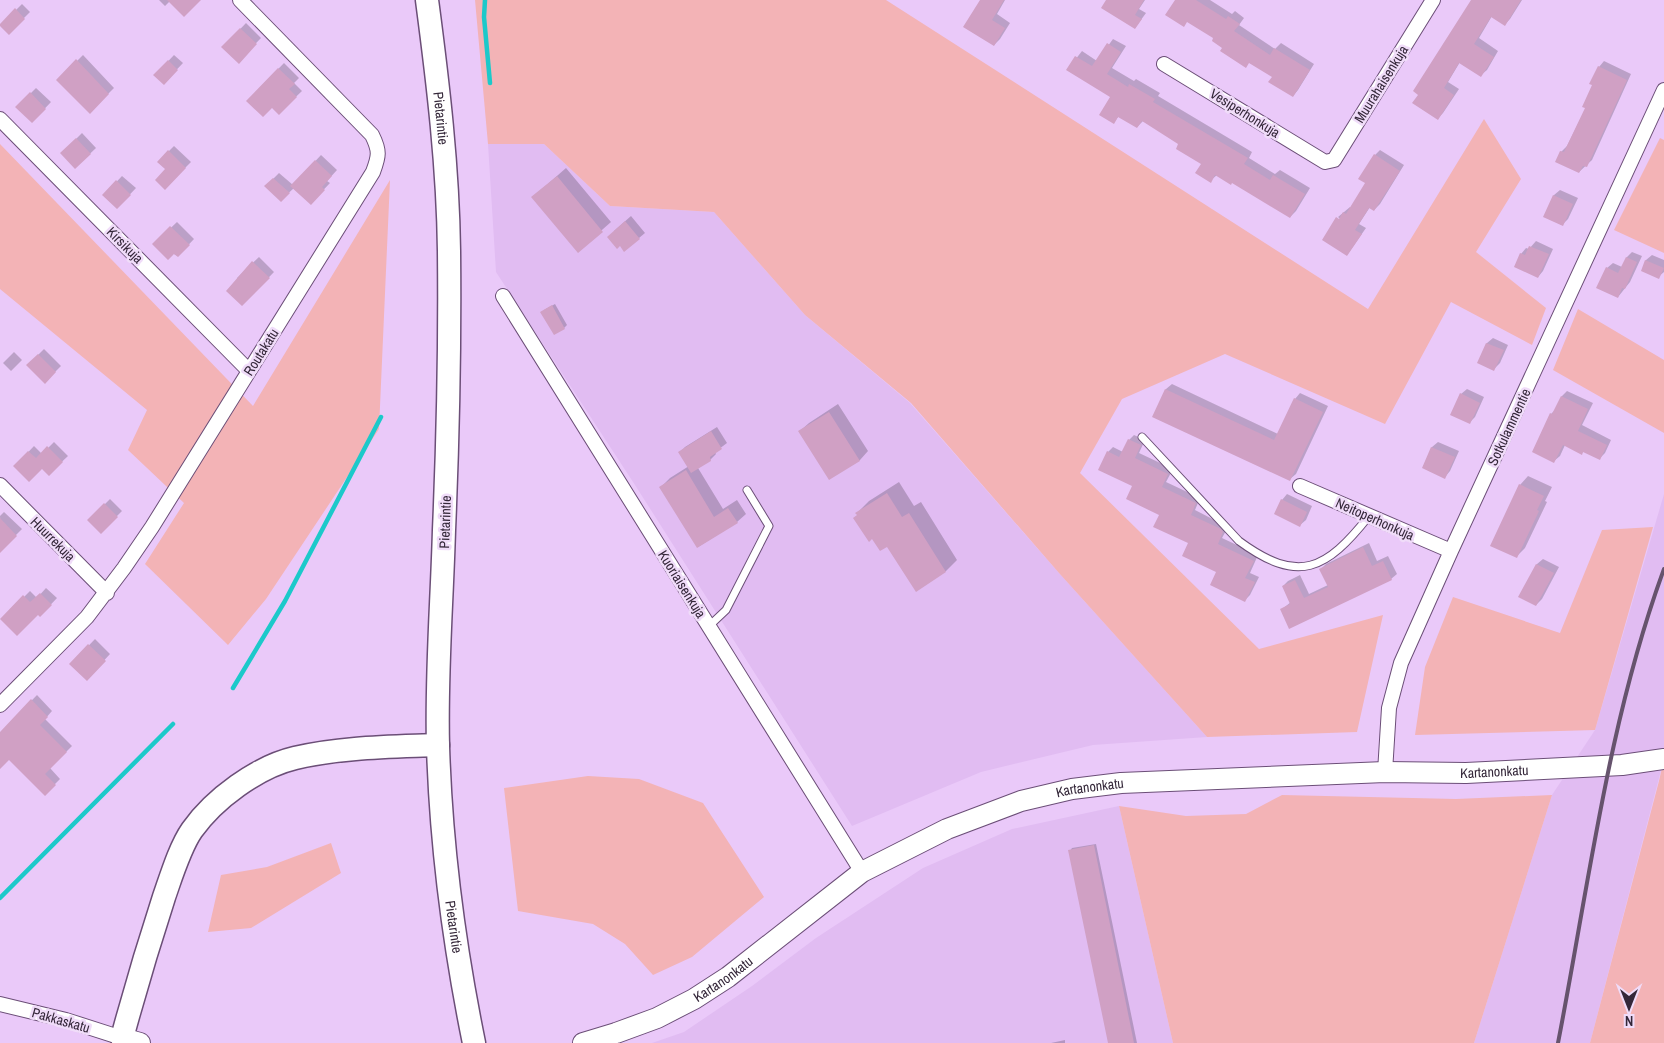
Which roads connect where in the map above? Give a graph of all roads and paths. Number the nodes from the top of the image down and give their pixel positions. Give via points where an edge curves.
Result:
1 (240, 0) edge
2 (427, 0) edge
3 (1433, 0) edge
4 (1164, 64) dead end
5 (1664, 90) edge
6 (0, 119) edge
7 (1325, 162) joint
8 (503, 296) dead end
9 (249, 370) junction
10 (1142, 437) dead end
11 (0, 485) edge
12 (1300, 486) dead end
13 (748, 490) dead end
14 (1369, 516) junction
15 (1451, 551) junction
16 (107, 593) junction
17 (708, 627) junction
18 (0, 705) edge
19 (438, 744) junction
20 (1664, 759) edge
21 (1385, 772) junction
22 (862, 872) junction
23 (0, 1004) edge
24 (131, 1040) edge
25 (474, 1043) edge
26 (583, 1043) edge

1 - 9 street, Routakatu via 372,135 378,146 373,172
2 - 19 main road, Pietarintie via 444,162 449,248 449,383
3 - 7 street, Muurahaisenkuja via 1334,160
4 - 7 street, Vesiperhonkuja
5 - 15 street, Sotkulammentie
6 - 9 street, Kirsikuja
8 - 17 street, Kuoriaisenkuja
9 - 16 street, Routakatu via 152,527
10 - 14 lane via 1239,541 1255,553 1283,566 1301,568 1318,563 1336,551
11 - 16 street, Huurrekuja
12 - 14 street, Neitoperhonkuja
13 - 17 lane via 770,526 726,610
14 - 15 street, Neitoperhonkuja
15 - 21 street, Sotkulammentie via 1401,663 1389,708
16 - 18 street, Routakatu
17 - 22 street, Kuoriaisenkuja
19 - 24 main road via 338,750 293,758 252,776 216,802 191,831 174,868 152,932
19 - 25 main road, Pietarintie via 444,841 462,985
20 - 21 main road, Kartanonkatu via 1540,770
21 - 22 main road, Kartanonkatu via 1121,783 1072,789 1021,801 947,829
22 - 26 main road, Kartanonkatu via 736,971 694,999 657,1018
23 - 24 street, Pakkaskatu

